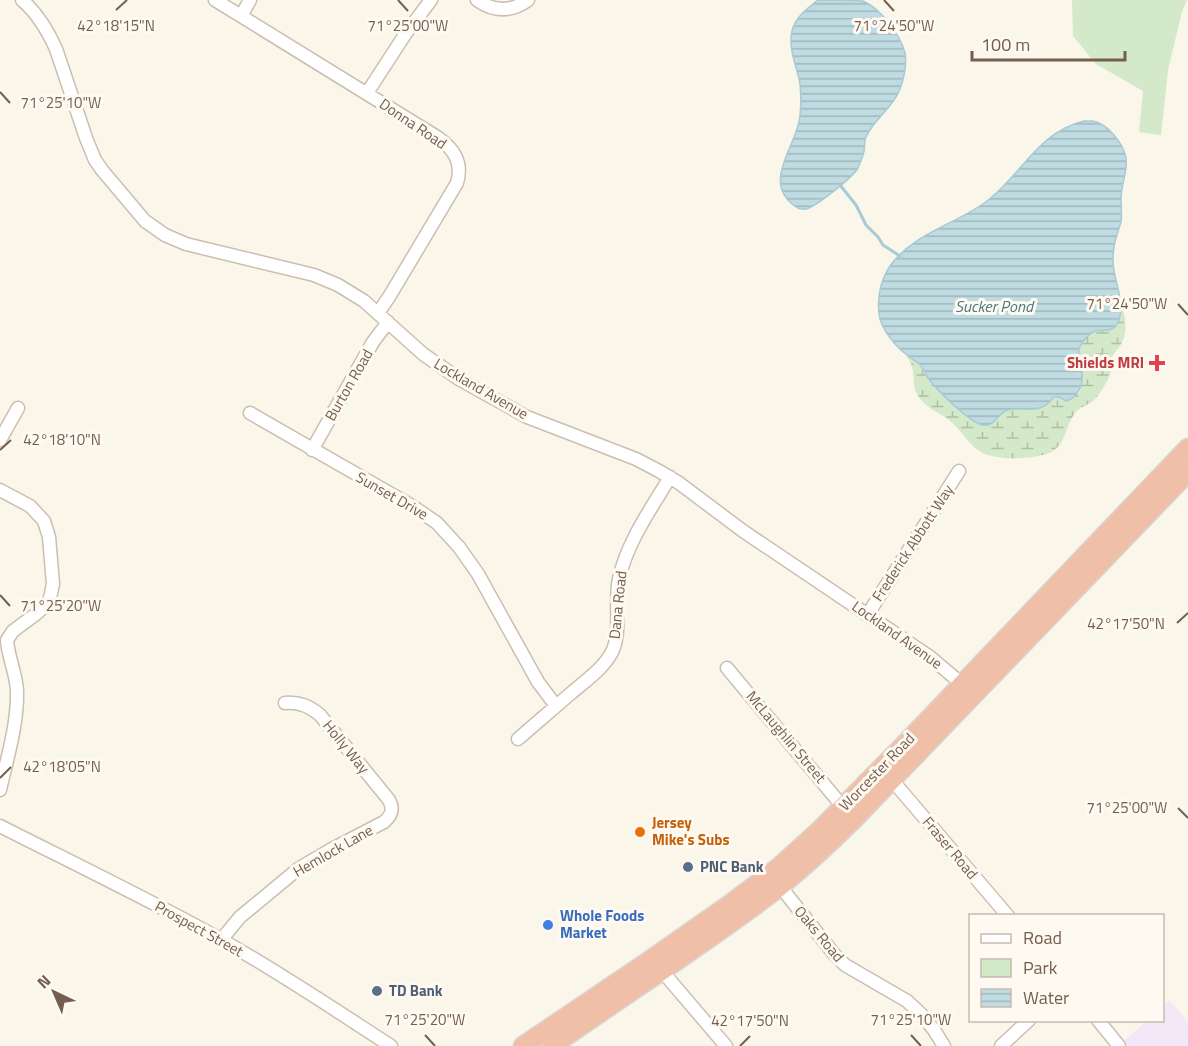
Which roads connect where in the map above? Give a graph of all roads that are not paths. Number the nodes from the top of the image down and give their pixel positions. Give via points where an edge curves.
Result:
1 (22, 0) edge
2 (215, 0) edge
3 (250, 0) edge
4 (431, 0) edge
5 (477, 0) edge
6 (528, 0) edge
7 (240, 16) junction
8 (367, 93) junction
9 (378, 313) junction
10 (388, 322) junction
11 (18, 408) dead end
12 (250, 413) dead end
13 (0, 440) edge
14 (1188, 448) edge
15 (312, 450) junction
16 (959, 471) dead end
17 (1188, 472) edge
18 (670, 477) junction
19 (0, 490) edge
20 (868, 614) junction
21 (727, 668) dead end
22 (962, 684) junction
23 (285, 703) dead end
24 (556, 706) junction
25 (518, 739) dead end
26 (892, 780) junction
27 (0, 790) edge
28 (843, 807) junction
29 (392, 812) joint
30 (0, 826) edge
31 (780, 886) junction
32 (1007, 914) edge
33 (221, 940) junction
34 (662, 971) junction
35 (1027, 1022) edge
36 (1100, 1022) edge
37 (391, 1046) edge
38 (523, 1046) edge
39 (552, 1046) edge
40 (726, 1046) edge
41 (944, 1046) edge
42 (1001, 1046) edge
43 (1119, 1046) edge

1 - 9 street, Lockland Avenue via 56,49 95,160 145,221 186,244 314,275 351,292
2 - 7 street, Donna Road
3 - 7 street
4 - 8 street
5 - 6 street via 504,10
7 - 8 street, Donna Road
8 - 9 street, Donna Road via 446,143 457,158 460,174
9 - 10 street, Lockland Avenue
10 - 15 street, Burton Road
10 - 18 street, Lockland Avenue via 436,364 502,404
11 - 13 street
12 - 15 street, Sunset Drive
14 - 22 highway, Worcester Road
15 - 24 street, Sunset Drive via 424,514 449,535 478,574
16 - 20 street, Frederick Abbott Way
17 - 26 highway, Worcester Road
18 - 20 street, Lockland Avenue
18 - 24 street, Dana Road via 635,536 622,567 612,651 593,674
19 - 27 street via 30,506 44,521 53,584 46,605 13,630 7,640 16,679 16,704
20 - 22 street, Lockland Avenue
21 - 28 street, McLaughlin Street
22 - 28 highway, Worcester Road
23 - 29 street, Holly Way via 306,705 320,715 389,800
24 - 25 street, Dana Road
26 - 31 highway, Worcester Road
26 - 32 street, Fraser Road
28 - 38 highway, Worcester Road via 755,885
29 - 33 street, Hemlock Lane via 384,822 298,869 240,918
30 - 33 street, Prospect Street
31 - 34 highway, Worcester Road
31 - 41 street, Oaks Road via 845,965 907,1001
33 - 37 street, Prospect Street
34 - 39 highway, Worcester Road
34 - 40 street
35 - 42 street
36 - 43 street

